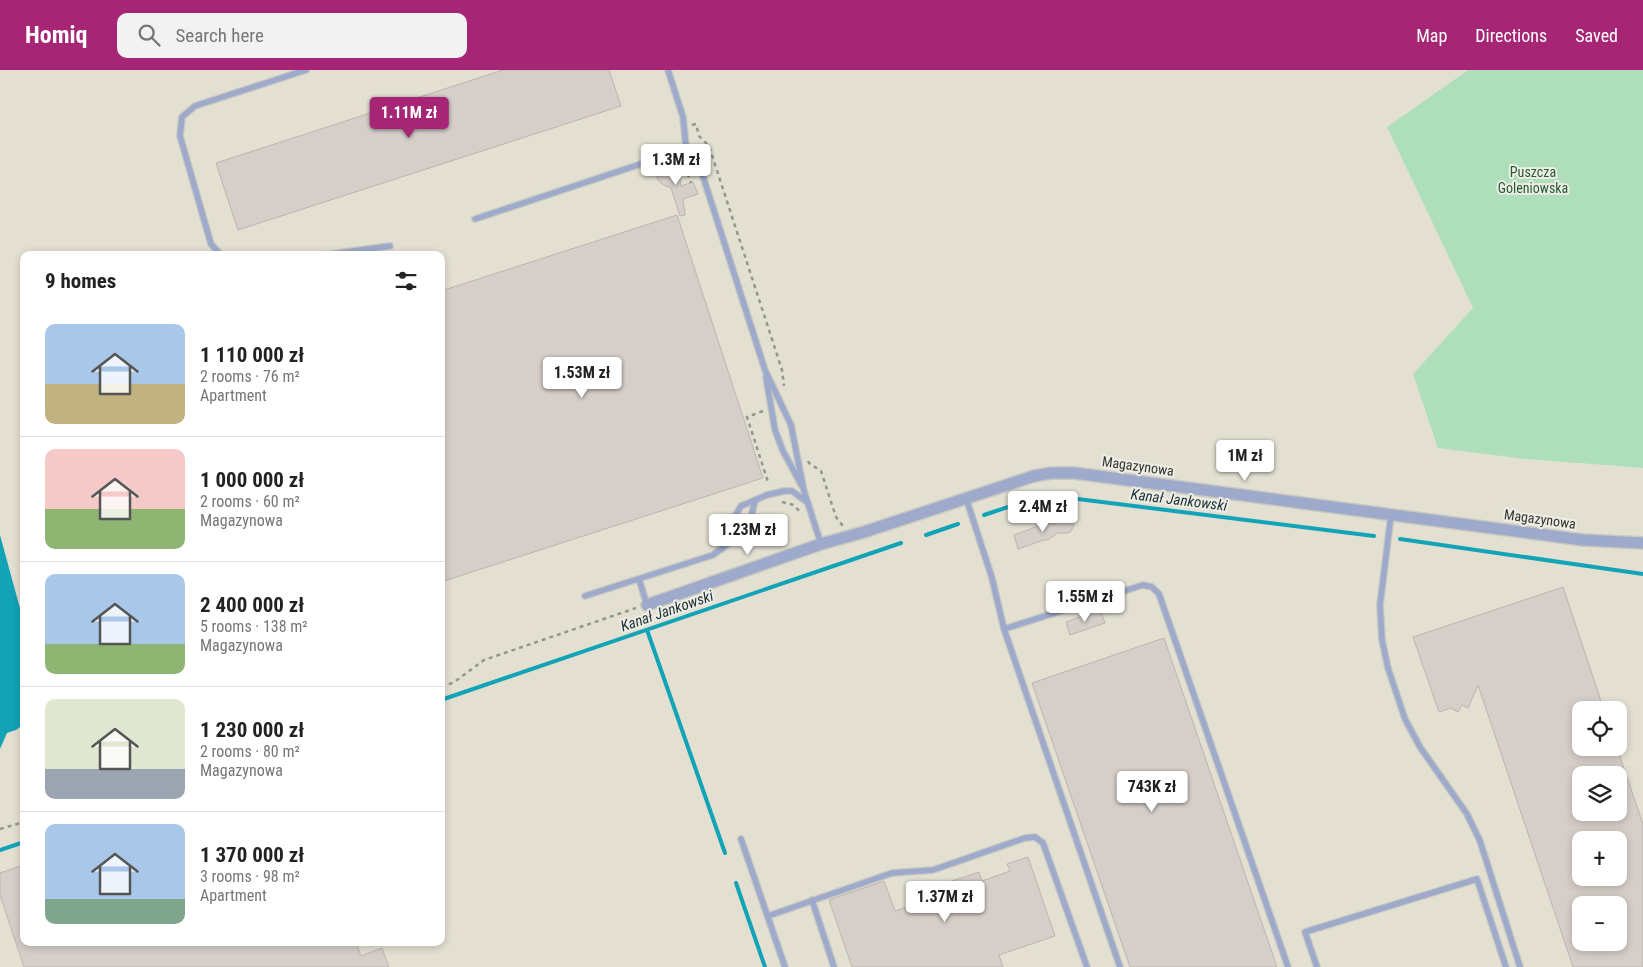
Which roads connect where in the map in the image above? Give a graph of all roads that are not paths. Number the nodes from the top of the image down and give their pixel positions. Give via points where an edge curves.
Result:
1 (306, 70) edge
2 (668, 70) edge
3 (684, 155) junction
4 (475, 219) dead end
5 (390, 246) dead end
6 (217, 251) edge
7 (362, 251) edge
8 (765, 370) junction
9 (804, 491) junction
10 (966, 498) junction
11 (755, 501) junction
12 (808, 503) junction
13 (1391, 515) junction
14 (1643, 543) edge
15 (821, 544) junction
16 (722, 550) junction
17 (639, 579) junction
18 (585, 596) dead end
19 (647, 604) joint
20 (1004, 629) junction
21 (741, 839) dead end
22 (812, 900) junction
23 (768, 916) junction
24 (1503, 966) edge
25 (785, 967) edge
26 (834, 967) edge
27 (1087, 967) edge
28 (1120, 967) edge
29 (1288, 967) edge
30 (1317, 967) edge
31 (1520, 967) edge

1 - 6 lane via 195,106 182,118 180,136 211,244
2 - 3 lane via 685,127
3 - 4 lane via 668,154
3 - 8 lane via 700,167
5 - 7 lane
8 - 9 lane via 791,425
8 - 9 lane via 775,430
9 - 12 lane
10 - 13 street, Magazynowa via 1034,476 1074,473
10 - 15 street, Magazynowa
10 - 20 lane via 992,578
11 - 12 lane via 767,495 792,491
11 - 16 lane via 738,536
11 - 16 lane via 741,506 725,533
12 - 15 lane
13 - 14 street, Magazynowa via 1583,540
13 - 31 lane via 1380,605 1388,668 1420,747 1467,814 1480,841
15 - 19 street, Magazynowa
16 - 17 lane
17 - 18 lane
17 - 19 lane
20 - 28 lane
20 - 29 lane via 1142,585 1152,587 1159,594
21 - 23 lane
22 - 23 lane
22 - 26 lane
22 - 27 lane via 892,873 932,870 1035,837 1043,843
23 - 25 lane
24 - 30 lane via 1477,879 1305,932

